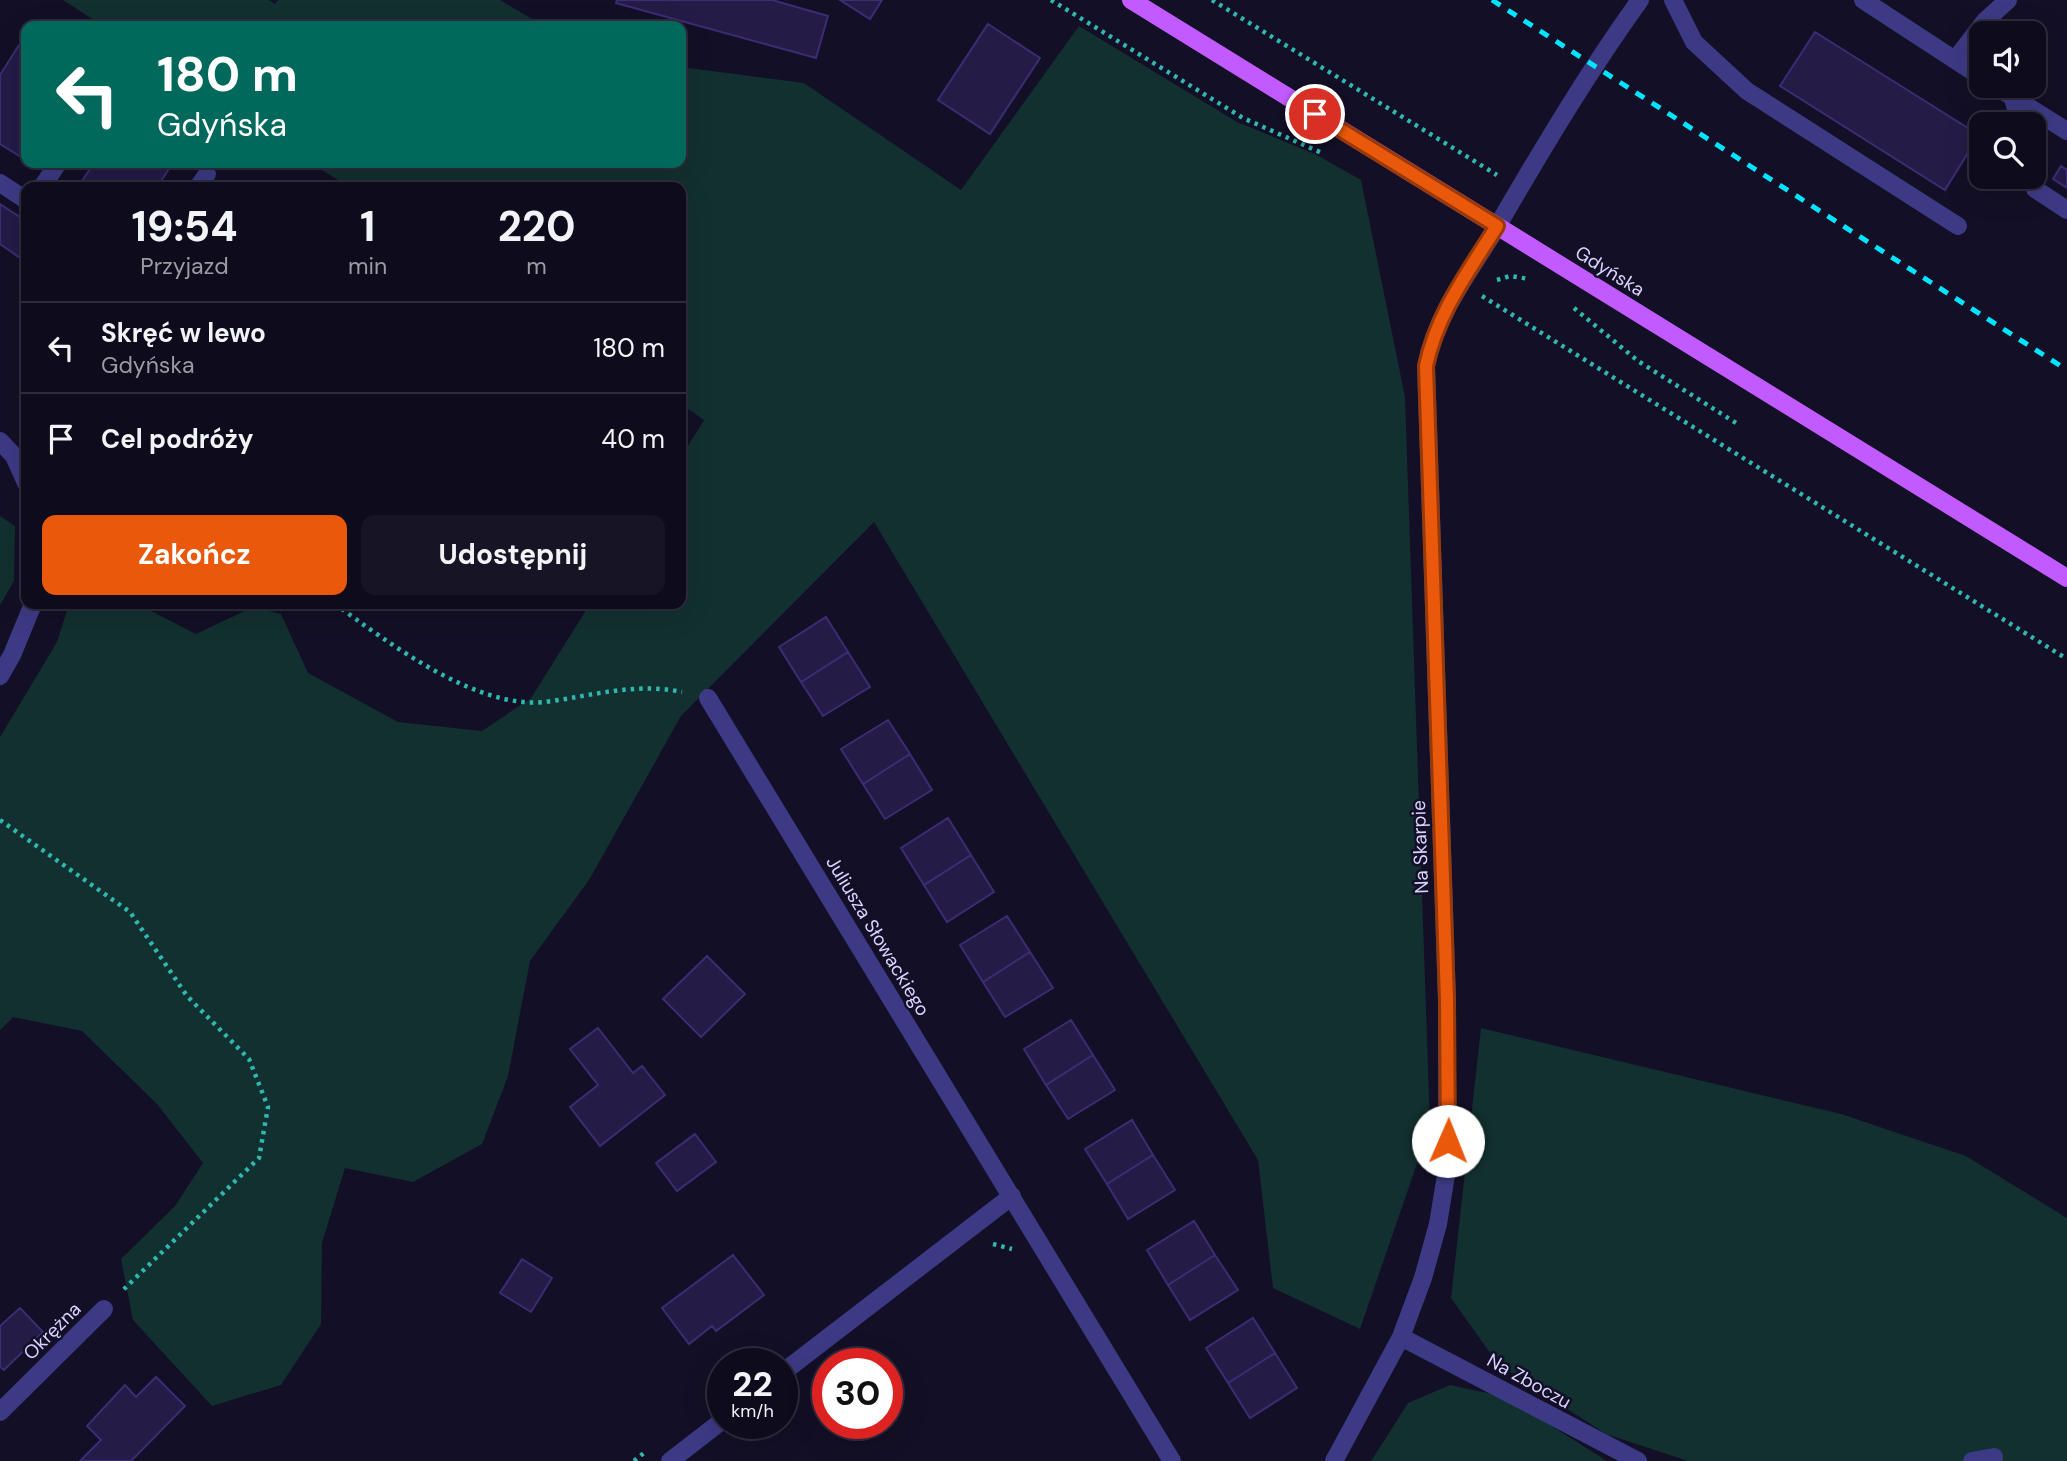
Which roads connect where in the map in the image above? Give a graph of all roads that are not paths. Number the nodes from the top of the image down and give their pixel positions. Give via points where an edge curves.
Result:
1 (1131, 0) edge
2 (1640, 0) edge
3 (1673, 0) edge
4 (1863, 0) edge
5 (2008, 0) edge
6 (1955, 60) junction
7 (1969, 69) edge
8 (2013, 98) joint
9 (2017, 112) edge
10 (2067, 131) edge
11 (0, 183) edge
12 (2036, 189) edge
13 (21, 197) edge
14 (2067, 210) edge
15 (1497, 226) junction
16 (1958, 226) dead end
17 (0, 441) edge
18 (20, 458) edge
19 (2067, 578) edge
20 (31, 609) edge
21 (0, 676) edge
22 (708, 698) road end
23 (1012, 1196) junction
24 (104, 1309) road end
25 (1401, 1337) junction
26 (798, 1361) edge
27 (0, 1412) edge
28 (707, 1432) edge
29 (1994, 1457) dead end
30 (670, 1461) edge
31 (1172, 1461) edge
32 (1334, 1461) edge
33 (1638, 1461) edge
34 (1972, 1461) edge

1 - 15 main road, Gdyńska
2 - 15 street, Na Skarpie via 1593,65
3 - 16 street via 1694,42 1747,91
4 - 6 street
5 - 6 street
6 - 7 street
8 - 9 street
8 - 10 street
11 - 13 street
12 - 14 street
15 - 19 main road, Gdyńska
15 - 25 street, Na Skarpie via 1444,311 1426,366 1447,1169 1438,1224
17 - 18 street
20 - 21 street
22 - 23 street, Juliusza Słowackiego
23 - 26 street
23 - 31 street, Juliusza Słowackiego
24 - 27 street, Okrężna
25 - 32 street, Na Skarpie
25 - 33 street, Na Zboczu
28 - 30 street
29 - 34 street

